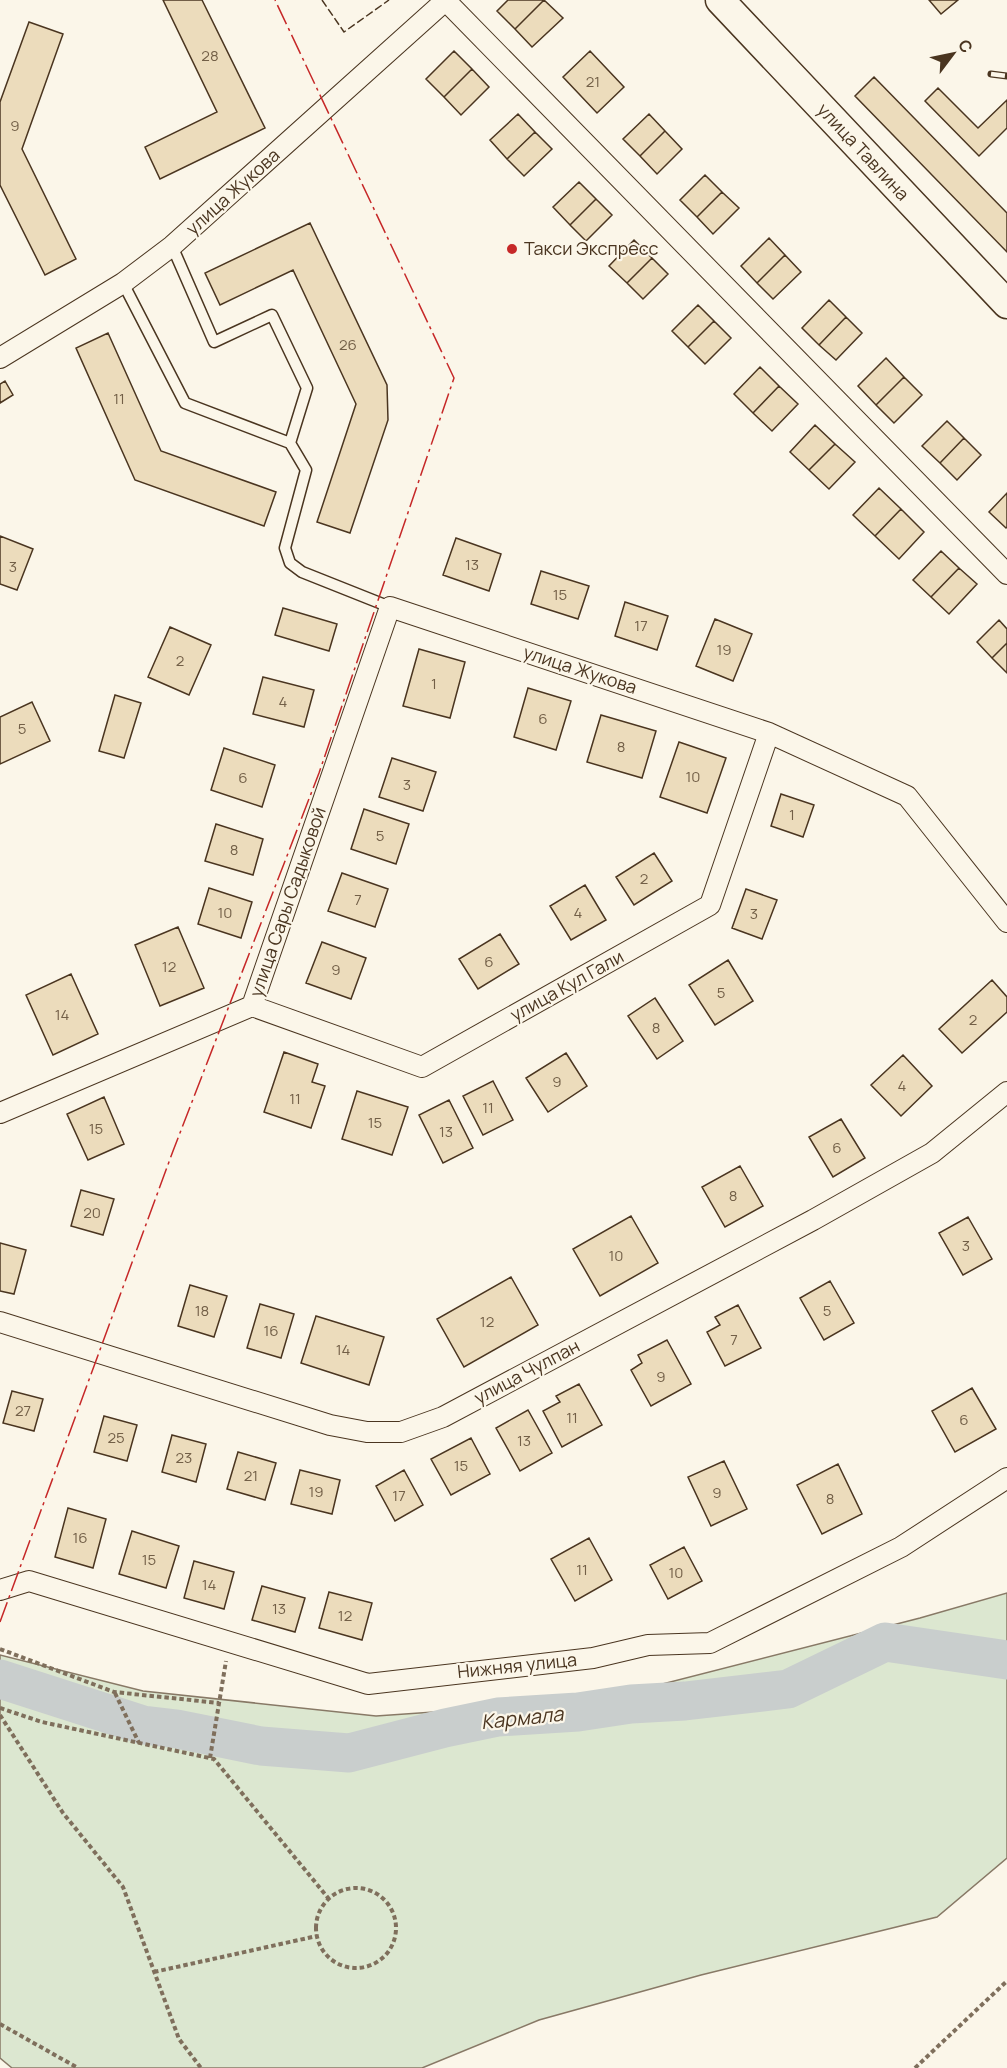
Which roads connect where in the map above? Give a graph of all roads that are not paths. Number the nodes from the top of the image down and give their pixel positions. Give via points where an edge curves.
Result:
1 (446, 0) edge
2 (720, 0) edge
3 (172, 246) junction
4 (123, 283) junction
5 (1007, 304) edge
6 (0, 358) edge
7 (290, 443) junction
8 (1007, 574) edge
9 (390, 607) junction
10 (770, 733) junction
11 (1007, 922) edge
12 (252, 1006) junction
13 (1007, 1092) edge
14 (0, 1113) edge
15 (0, 1322) edge
16 (1007, 1478) edge
17 (0, 1590) edge

1 - 3 street, улица Жукова
1 - 8 street
2 - 5 main road, улица Тавлина
3 - 4 street, улица Жукова
3 - 7 lane via 214,342 272,315 307,388
4 - 6 street, улица Жукова
4 - 7 lane via 185,403
7 - 9 lane via 306,470 285,548 291,563 302,572
9 - 10 street, улица Жукова
9 - 12 street, улица Сары Садыковой
10 - 11 street, улица Жукова via 907,796
10 - 12 street, улица Кул Гали via 710,905 422,1067
12 - 14 street, улица Сары Садыковой
13 - 15 street, улица Чулпан via 932,1153 443,1417 401,1432 367,1432 330,1425
16 - 17 street, Нижняя улица via 901,1547 710,1643 648,1646 593,1658 368,1684 29,1581

